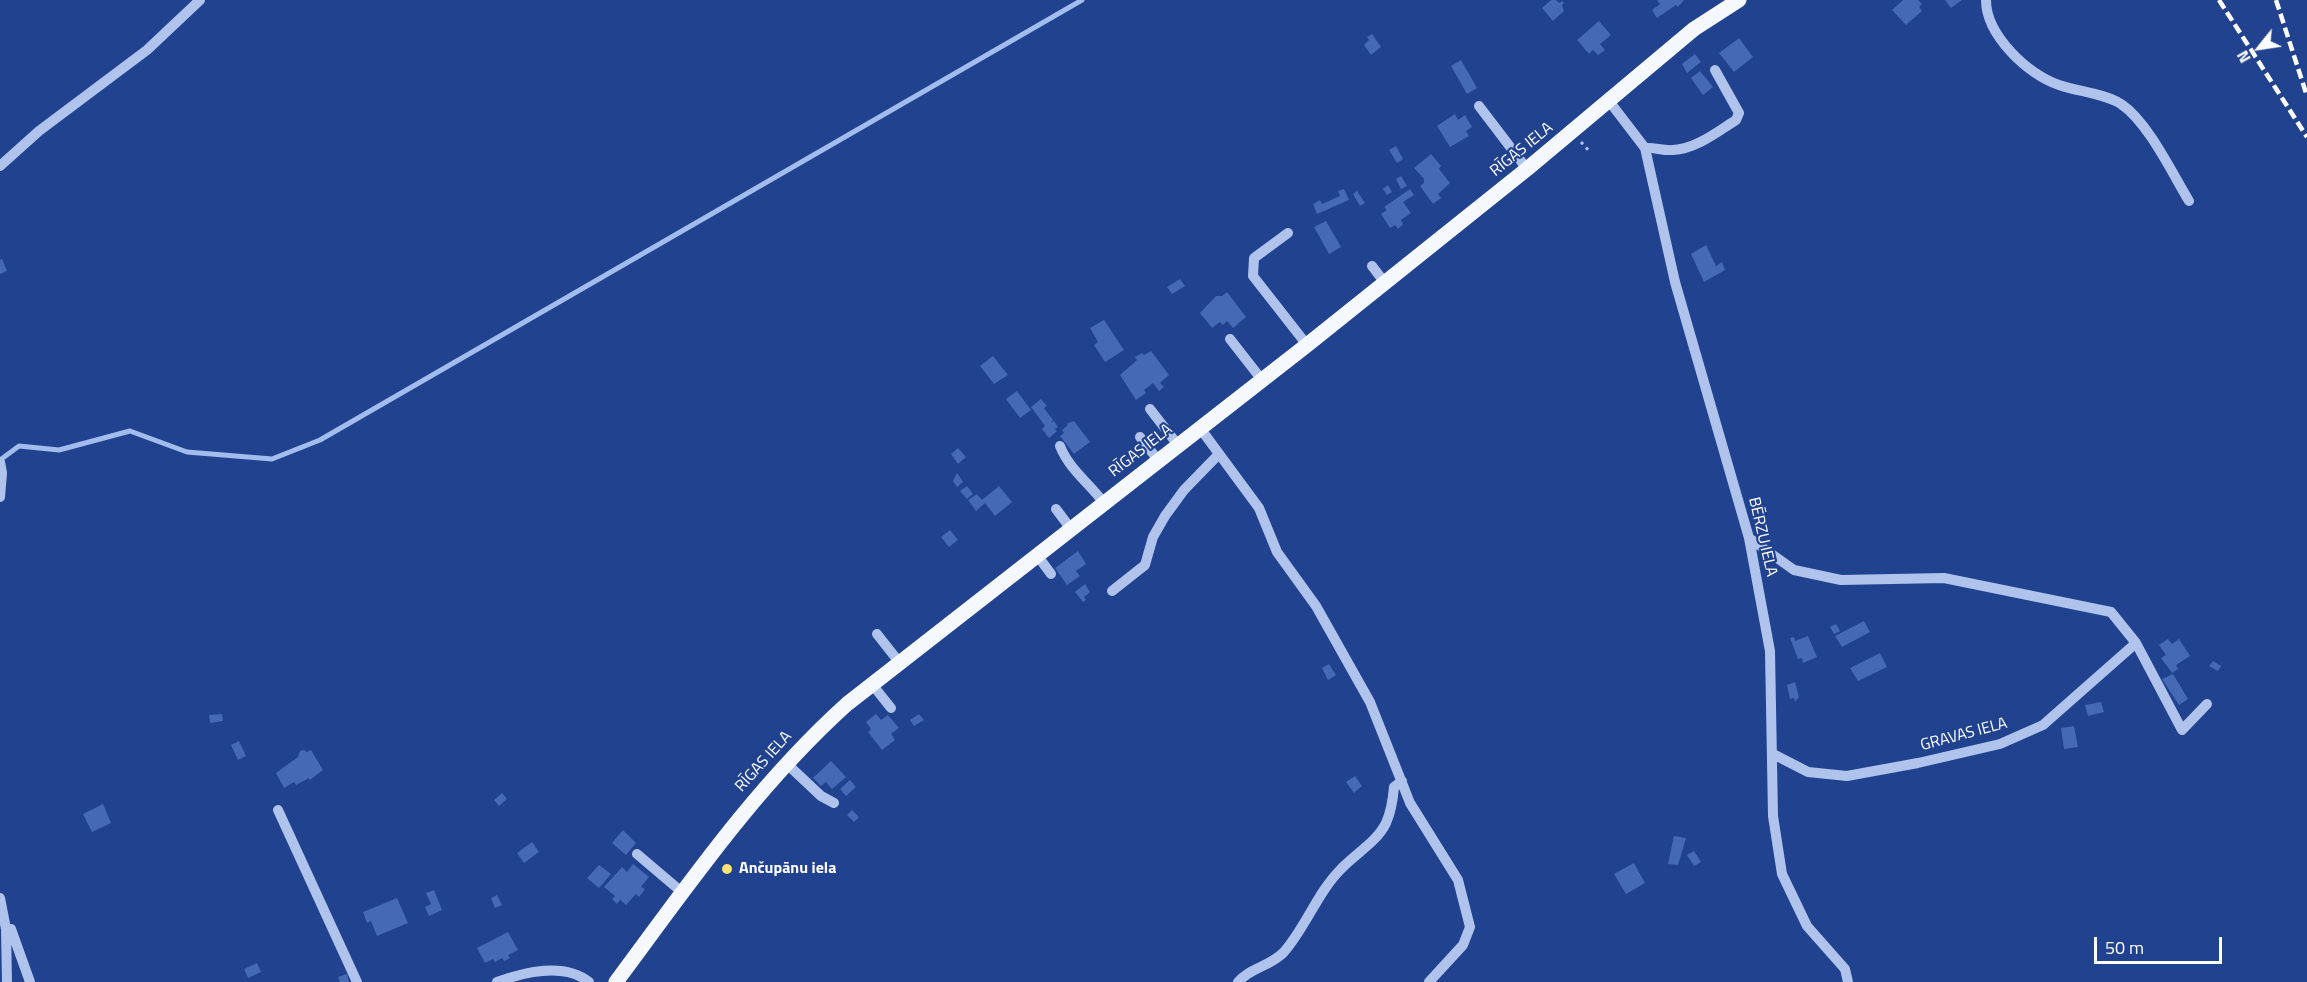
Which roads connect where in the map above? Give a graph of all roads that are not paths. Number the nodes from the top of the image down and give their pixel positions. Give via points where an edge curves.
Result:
1 (200, 0) edge
2 (1739, 0) edge
3 (1986, 0) edge
4 (1715, 70) dead end
5 (1609, 101) junction
6 (1479, 106) dead end
7 (1645, 148) junction
8 (0, 166) edge
9 (1527, 170) junction
10 (2189, 201) dead end
11 (1288, 233) dead end
12 (1372, 266) dead end
13 (1385, 283) junction
14 (1230, 339) dead end
15 (1307, 345) junction
16 (1262, 380) junction
17 (1150, 409) dead end
18 (1200, 428) junction
19 (1140, 437) dead end
20 (1178, 445) junction
21 (1060, 446) dead end
22 (1220, 454) junction
23 (1158, 460) junction
24 (1, 465) edge
25 (0, 497) edge
26 (1104, 504) junction
27 (1056, 509) dead end
28 (1071, 529) junction
29 (1749, 538) junction
30 (1037, 555) junction
31 (1051, 574) dead end
32 (1112, 591) dead end
33 (877, 634) dead end
34 (2136, 643) junction
35 (899, 662) junction
36 (871, 683) junction
37 (2207, 704) dead end
38 (891, 708) dead end
39 (1773, 754) junction
40 (786, 764) junction
41 (1401, 781) junction
42 (834, 803) dead end
43 (278, 810) dead end
44 (637, 854) dead end
45 (683, 893) junction
46 (0, 897) edge
47 (6, 929) junction
48 (7, 982) edge
49 (30, 982) edge
50 (357, 982) edge
51 (497, 982) edge
52 (589, 982) edge
53 (616, 982) edge
54 (1238, 982) edge
55 (1429, 982) edge
56 (1848, 982) edge

1 - 8 street via 147,50 39,131
2 - 5 main road, RĪGAS IELA via 1694,29
3 - 10 street via 1991,25 2013,57 2057,85 2121,104 2143,125
4 - 7 street via 1739,112 1736,120 1685,148
5 - 7 street, BĒRZU IELA
5 - 9 main road, RĪGAS IELA
6 - 9 street
7 - 29 street, BĒRZU IELA via 1675,282
9 - 13 main road, RĪGAS IELA
11 - 15 street via 1254,258 1253,276
12 - 13 street
13 - 15 main road, RĪGAS IELA
14 - 16 street
15 - 16 main road, RĪGAS IELA
16 - 18 main road, RĪGAS IELA
17 - 20 street
18 - 20 main road, RĪGAS IELA
18 - 22 street
19 - 23 street
20 - 23 main road, RĪGAS IELA
21 - 26 street via 1074,471
22 - 32 street via 1184,490 1165,516 1153,537 1145,565
22 - 41 street via 1258,508 1276,552 1316,606 1370,702
23 - 26 main road, RĪGAS IELA
24 - 25 street
26 - 28 main road, RĪGAS IELA
27 - 28 street
28 - 30 main road, RĪGAS IELA
29 - 34 street via 1794,570 1841,580 1944,578 2111,612
29 - 39 street, BĒRZU IELA via 1770,651
30 - 31 street
30 - 35 main road, RĪGAS IELA
33 - 35 street
34 - 37 street via 2182,730
34 - 39 street, GRAVAS IELA via 2043,725 2000,744 1847,776 1808,772
35 - 36 main road, RĪGAS IELA
36 - 38 street
36 - 40 main road, RĪGAS IELA
39 - 56 street, BĒRZU IELA via 1773,816 1782,874 1807,926 1845,969
40 - 42 street
40 - 45 main road, RĪGAS IELA via 739,818
41 - 54 street via 1394,787 1385,825 1340,869 1283,953
41 - 55 street via 1410,803 1458,880 1470,927 1462,945
43 - 50 street
44 - 45 street
45 - 53 main road, RĪGAS IELA
46 - 47 street
47 - 48 street
47 - 49 street via 11,929
51 - 52 street via 519,974 555,971 573,972

